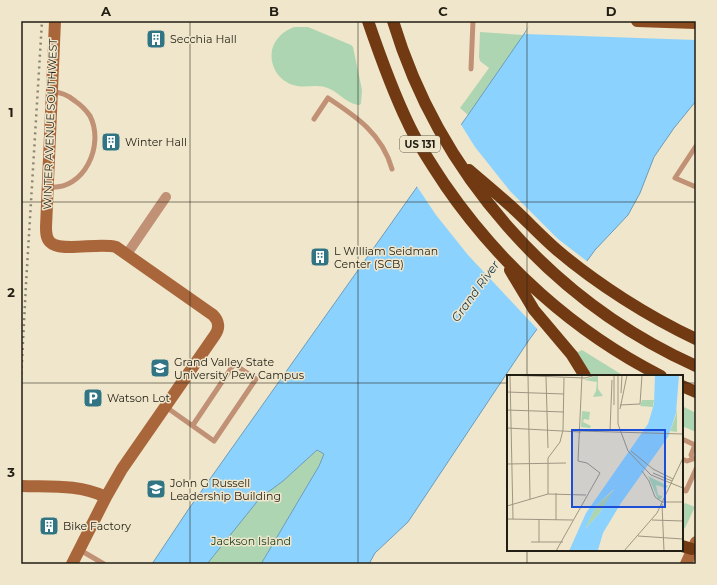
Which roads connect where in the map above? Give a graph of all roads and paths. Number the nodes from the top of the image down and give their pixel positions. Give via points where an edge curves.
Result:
1 (55, 21) edge
2 (368, 21) edge
3 (393, 21) edge
4 (473, 21) edge
5 (636, 21) edge
6 (696, 23) edge
7 (471, 69) dead end
8 (51, 92) junction
9 (314, 119) dead end
10 (696, 146) edge
11 (457, 160) junction
12 (392, 169) dead end
13 (48, 187) junction
14 (696, 187) edge
15 (166, 197) dead end
16 (499, 252) junction
17 (126, 254) junction
18 (696, 339) edge
19 (696, 366) edge
20 (584, 375) edge
21 (659, 375) edge
22 (683, 386) edge
23 (696, 392) edge
24 (166, 407) junction
25 (193, 425) junction
26 (683, 439) edge
27 (683, 460) edge
28 (694, 460) edge
29 (696, 469) edge
30 (21, 486) edge
31 (683, 490) edge
32 (106, 497) junction
33 (79, 550) junction
34 (72, 564) edge
35 (104, 564) edge

1 - 8 street, WINTER AVENUE SOUTHWEST
2 - 16 highway, US 131 via 387,76 408,124 430,162 462,208
3 - 11 highway, US 131 via 416,83
4 - 7 lane
5 - 6 main road
8 - 13 street, WINTER AVENUE SOUTHWEST
8 - 13 lane via 69,96 82,106 93,124 95,146 86,170 79,177 62,187
9 - 12 lane via 328,98 364,124 382,145
10 - 14 lane via 675,178
11 - 18 highway via 558,251 598,281 625,300
11 - 19 highway, US 131 via 477,189 515,234 551,271 585,300 643,339
13 - 17 street, WINTER AVENUE SOUTHWEST via 46,234 50,242 70,247 107,245 116,247
15 - 17 street
16 - 20 highway via 534,310 572,355
16 - 21 highway, US 131 via 534,288 572,319 609,346
17 - 24 street via 213,315 218,323 217,332
22 - 23 highway
24 - 25 lane
24 - 32 street
25 - 25 lane via 214,441 256,379 234,364
26 - 28 lane via 695,445 692,454
27 - 28 lane
29 - 31 lane via 686,491
30 - 32 street via 79,488
32 - 33 street
33 - 34 street
33 - 35 lane

